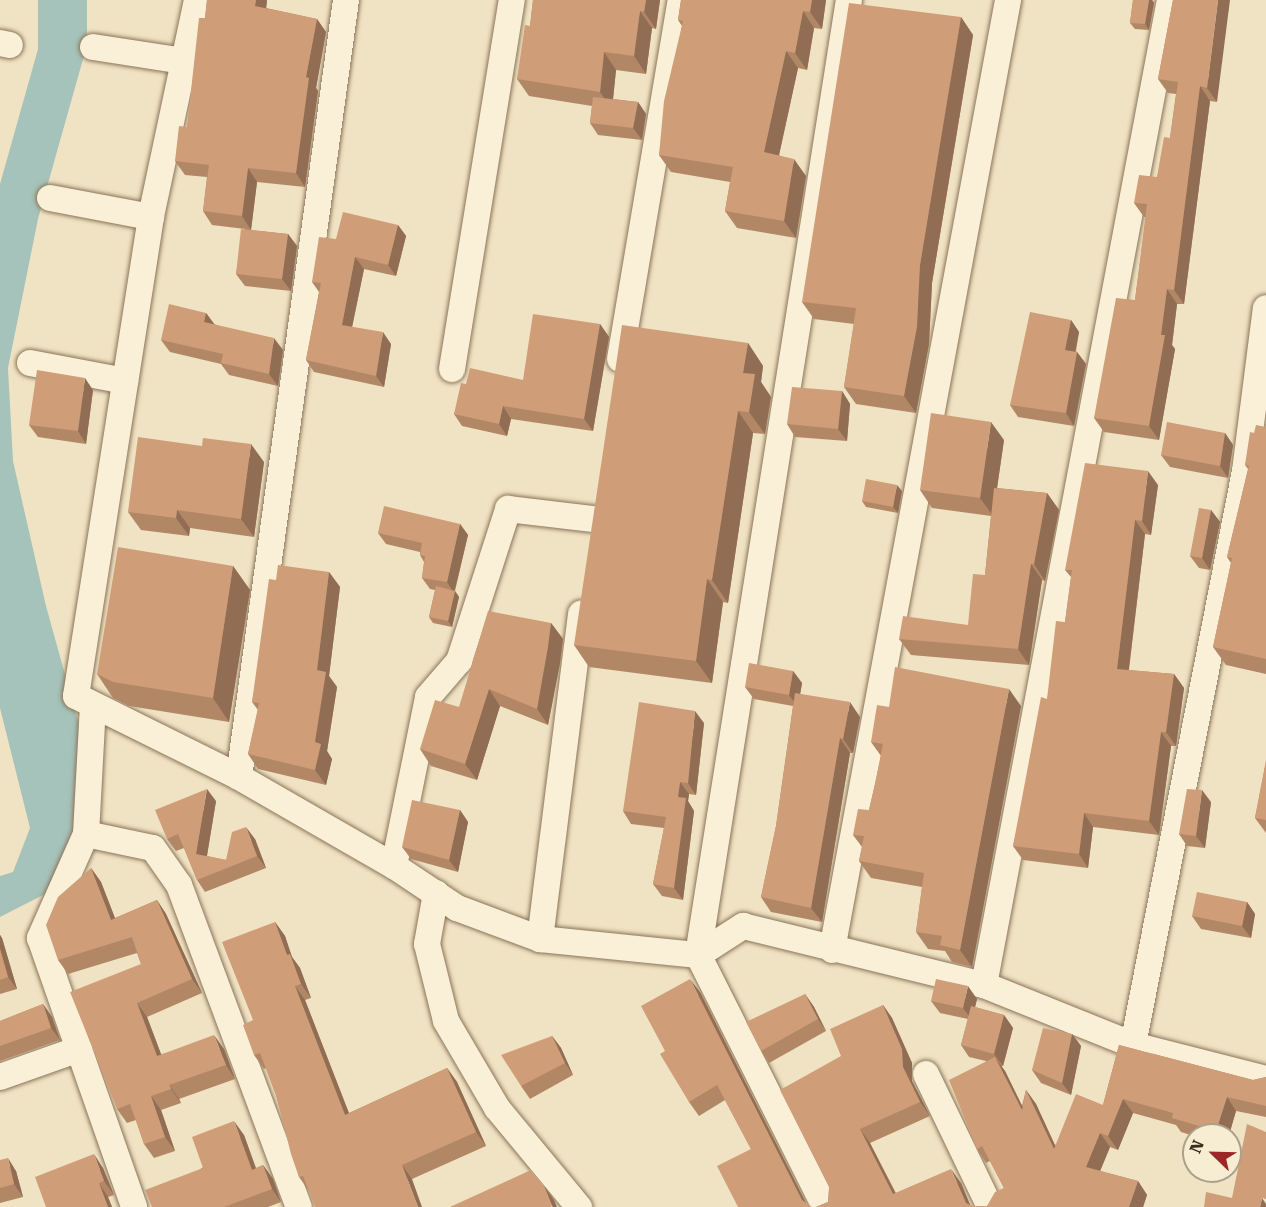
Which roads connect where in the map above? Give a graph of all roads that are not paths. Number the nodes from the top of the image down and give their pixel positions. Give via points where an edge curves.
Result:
1 (197, 0) edge
2 (346, 0) edge
3 (512, 0) edge
4 (681, 0) edge
5 (849, 0) edge
6 (1008, 0) edge
7 (1170, 0) edge
8 (93, 47) dead end
9 (183, 61) junction
10 (50, 198) dead end
11 (151, 217) junction
12 (1266, 308) edge
13 (30, 363) dead end
14 (452, 369) dead end
15 (125, 381) junction
16 (615, 389) edge
17 (593, 519) edge
18 (584, 589) edge
19 (93, 705) junction
20 (239, 777) junction
21 (86, 834) junction
22 (394, 866) junction
23 (436, 893) junction
24 (540, 939) junction
25 (832, 950) junction
26 (698, 955) junction
27 (984, 985) junction
28 (1133, 1045) junction
29 (79, 1049) junction
30 (926, 1074) dead end
31 (0, 1077) edge
32 (1266, 1079) edge
33 (134, 1207) edge
34 (299, 1207) edge
35 (579, 1207) edge
36 (825, 1207) edge
37 (990, 1207) edge

1 - 9 street
2 - 20 street
3 - 14 street
4 - 16 street
5 - 26 street
6 - 25 street
7 - 27 street
8 - 9 street
9 - 11 street
10 - 11 street
11 - 15 street
12 - 28 street via 1245,471
13 - 15 street
15 - 19 street via 76,696
17 - 22 street via 508,509 459,661 428,697
18 - 24 street
19 - 20 street
19 - 21 street
20 - 22 street
21 - 29 street via 40,938
21 - 34 street via 153,848 178,885
22 - 23 street
23 - 24 street via 457,908
23 - 35 street via 427,944 446,1021 497,1108
24 - 26 street
25 - 26 street via 743,926
25 - 27 street
26 - 36 street
27 - 28 street
28 - 32 street
29 - 31 street
29 - 33 street
30 - 37 street

